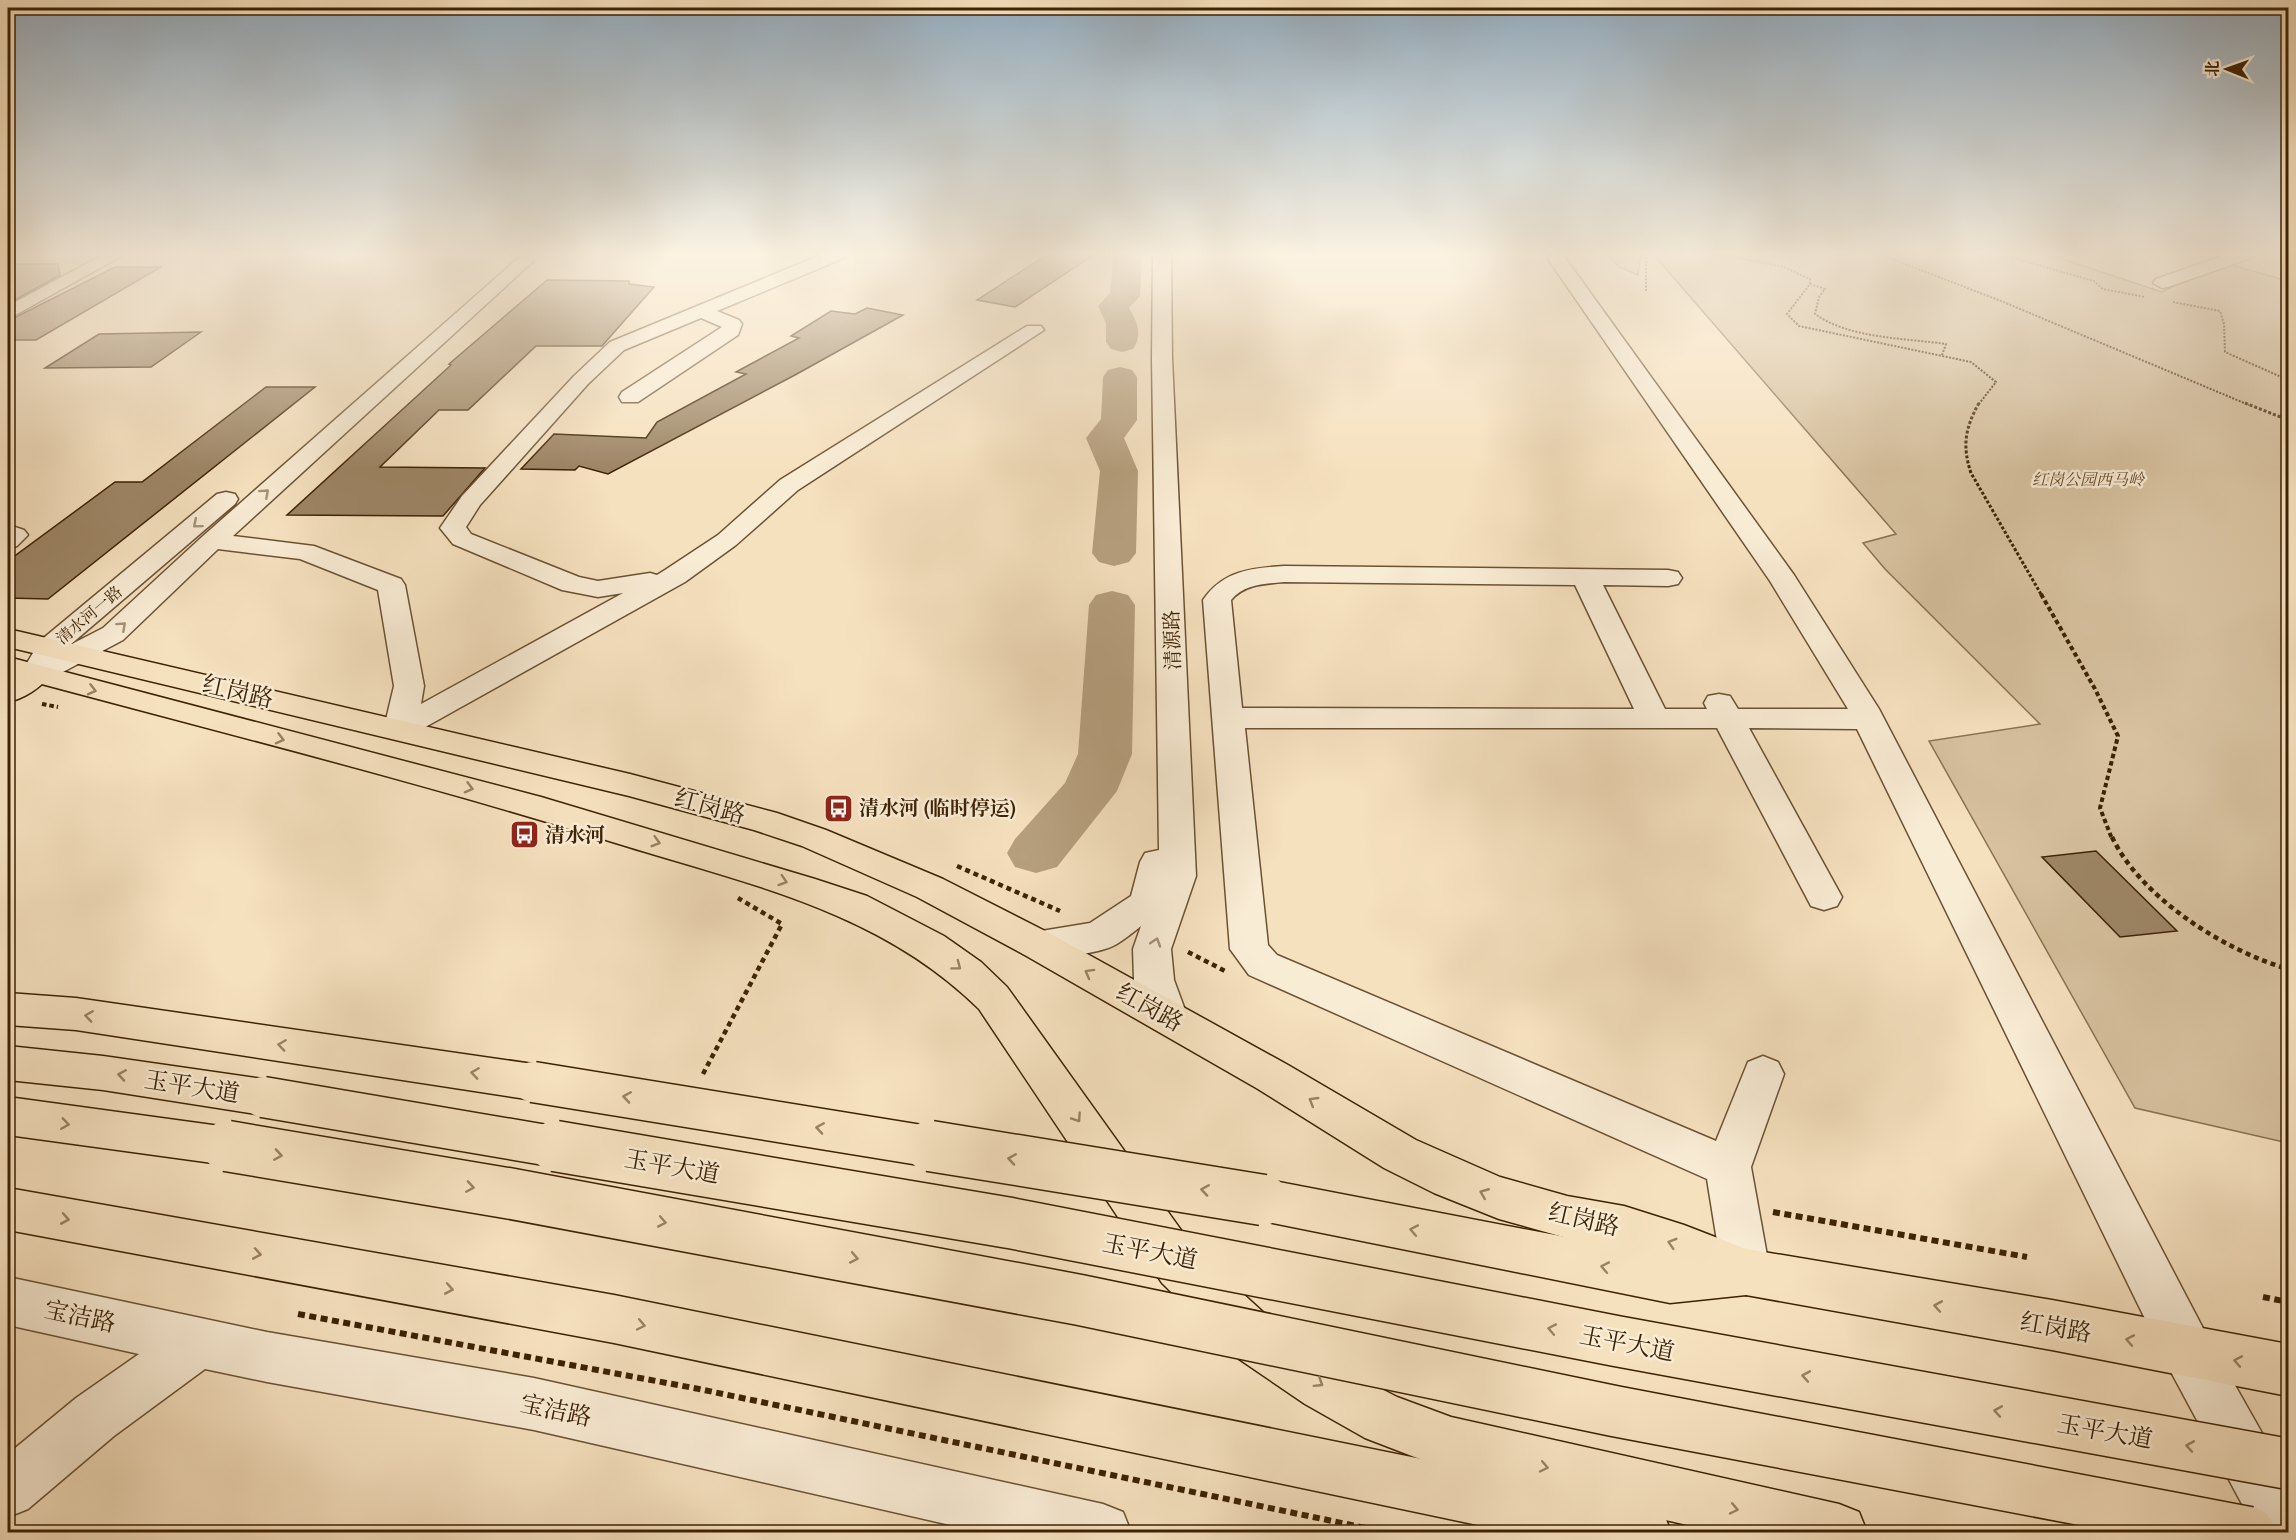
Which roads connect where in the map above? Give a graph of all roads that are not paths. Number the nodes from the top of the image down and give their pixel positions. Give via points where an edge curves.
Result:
1 (430, 326) edge
2 (453, 326) edge
3 (665, 326) edge
4 (732, 326) edge
5 (1151, 326) edge
6 (1162, 326) edge
7 (1604, 326) edge
8 (1034, 330) dead end
9 (630, 397) dead end
10 (8, 533) edge
11 (8, 541) edge
12 (212, 541) junction
13 (675, 576) junction
14 (1585, 577) junction
15 (1668, 578) dead end
16 (8, 638) edge
17 (43, 661) edge
18 (8, 693) edge
19 (1227, 708) junction
20 (1649, 708) junction
21 (1723, 709) junction
22 (1862, 709) junction
23 (400, 728) junction
24 (1824, 897) dead end
25 (1037, 944) junction
26 (8, 1009) edge
27 (1168, 1018) junction
28 (8, 1063) edge
29 (1763, 1074) dead end
30 (8, 1116) edge
31 (1728, 1167) junction
32 (8, 1209) edge
33 (1746, 1272) junction
34 (8, 1300) edge
35 (200, 1342) junction
36 (2188, 1352) junction
37 (2289, 1370) edge
38 (2289, 1464) edge
39 (8, 1489) edge
40 (1103, 1533) edge
41 (1643, 1533) edge
42 (1839, 1533) edge
43 (2249, 1533) edge
44 (2287, 1533) edge

1 -> 17 street, 清水河一路
12 -> 2 street, 清水河一路
3 - 13 street via 617,346 580,380 471,501 453,528 462,539 572,584 598,589
4 - 9 street via 731,332
5 - 25 street, 清源路 via 1157,872 1147,904 1099,936
27 -> 6 street, 清源路 via 1154,981 1152,949 1178,876
7 - 22 street via 1784,581
8 - 13 street via 789,485 727,540
10 - 11 street via 15,535
17 -> 12 street, 清水河一路 via 113,634
12 - 23 street via 305,552 391,585 409,686
13 - 23 street
14 - 15 street
14 - 19 street via 1284,574 1237,582 1223,590 1217,600
14 - 20 street
16 - 17 main road, 红岗路
17 - 18 main road
17 - 23 main road, 红岗路
17 -> 42 main road, 红岗路 via 727,863 864,911 930,946 993,998 1179,1267 1257,1341 1323,1386 1384,1419 1487,1455
19 - 20 street
19 - 31 street via 1249,950 1263,964
20 - 21 street
21 - 22 street
21 - 24 street
22 - 36 street
23 - 25 main road, 红岗路 via 765,820 901,874
27 -> 25 main road, 红岗路
33 -> 26 main road, bridge via 1670,1280 1263,1200 533,1082 76,1014
33 -> 27 main road, 红岗路 via 1624,1228 1499,1198 1450,1179 1400,1154
38 -> 28 main road, 玉平大道, bridge via 1616,1341 1010,1223 263,1097 103,1072
29 - 31 street
30 -> 43 main road, bridge via 220,1145 507,1193 1080,1300 1614,1411
31 - 33 street
32 -> 41 main road via 614,1319
36 -> 33 main road, 红岗路
34 - 35 street, 宝洁路
35 - 39 street via 95,1417
35 - 40 street, 宝洁路 via 534,1404
37 -> 36 main road, 红岗路
36 - 44 street

